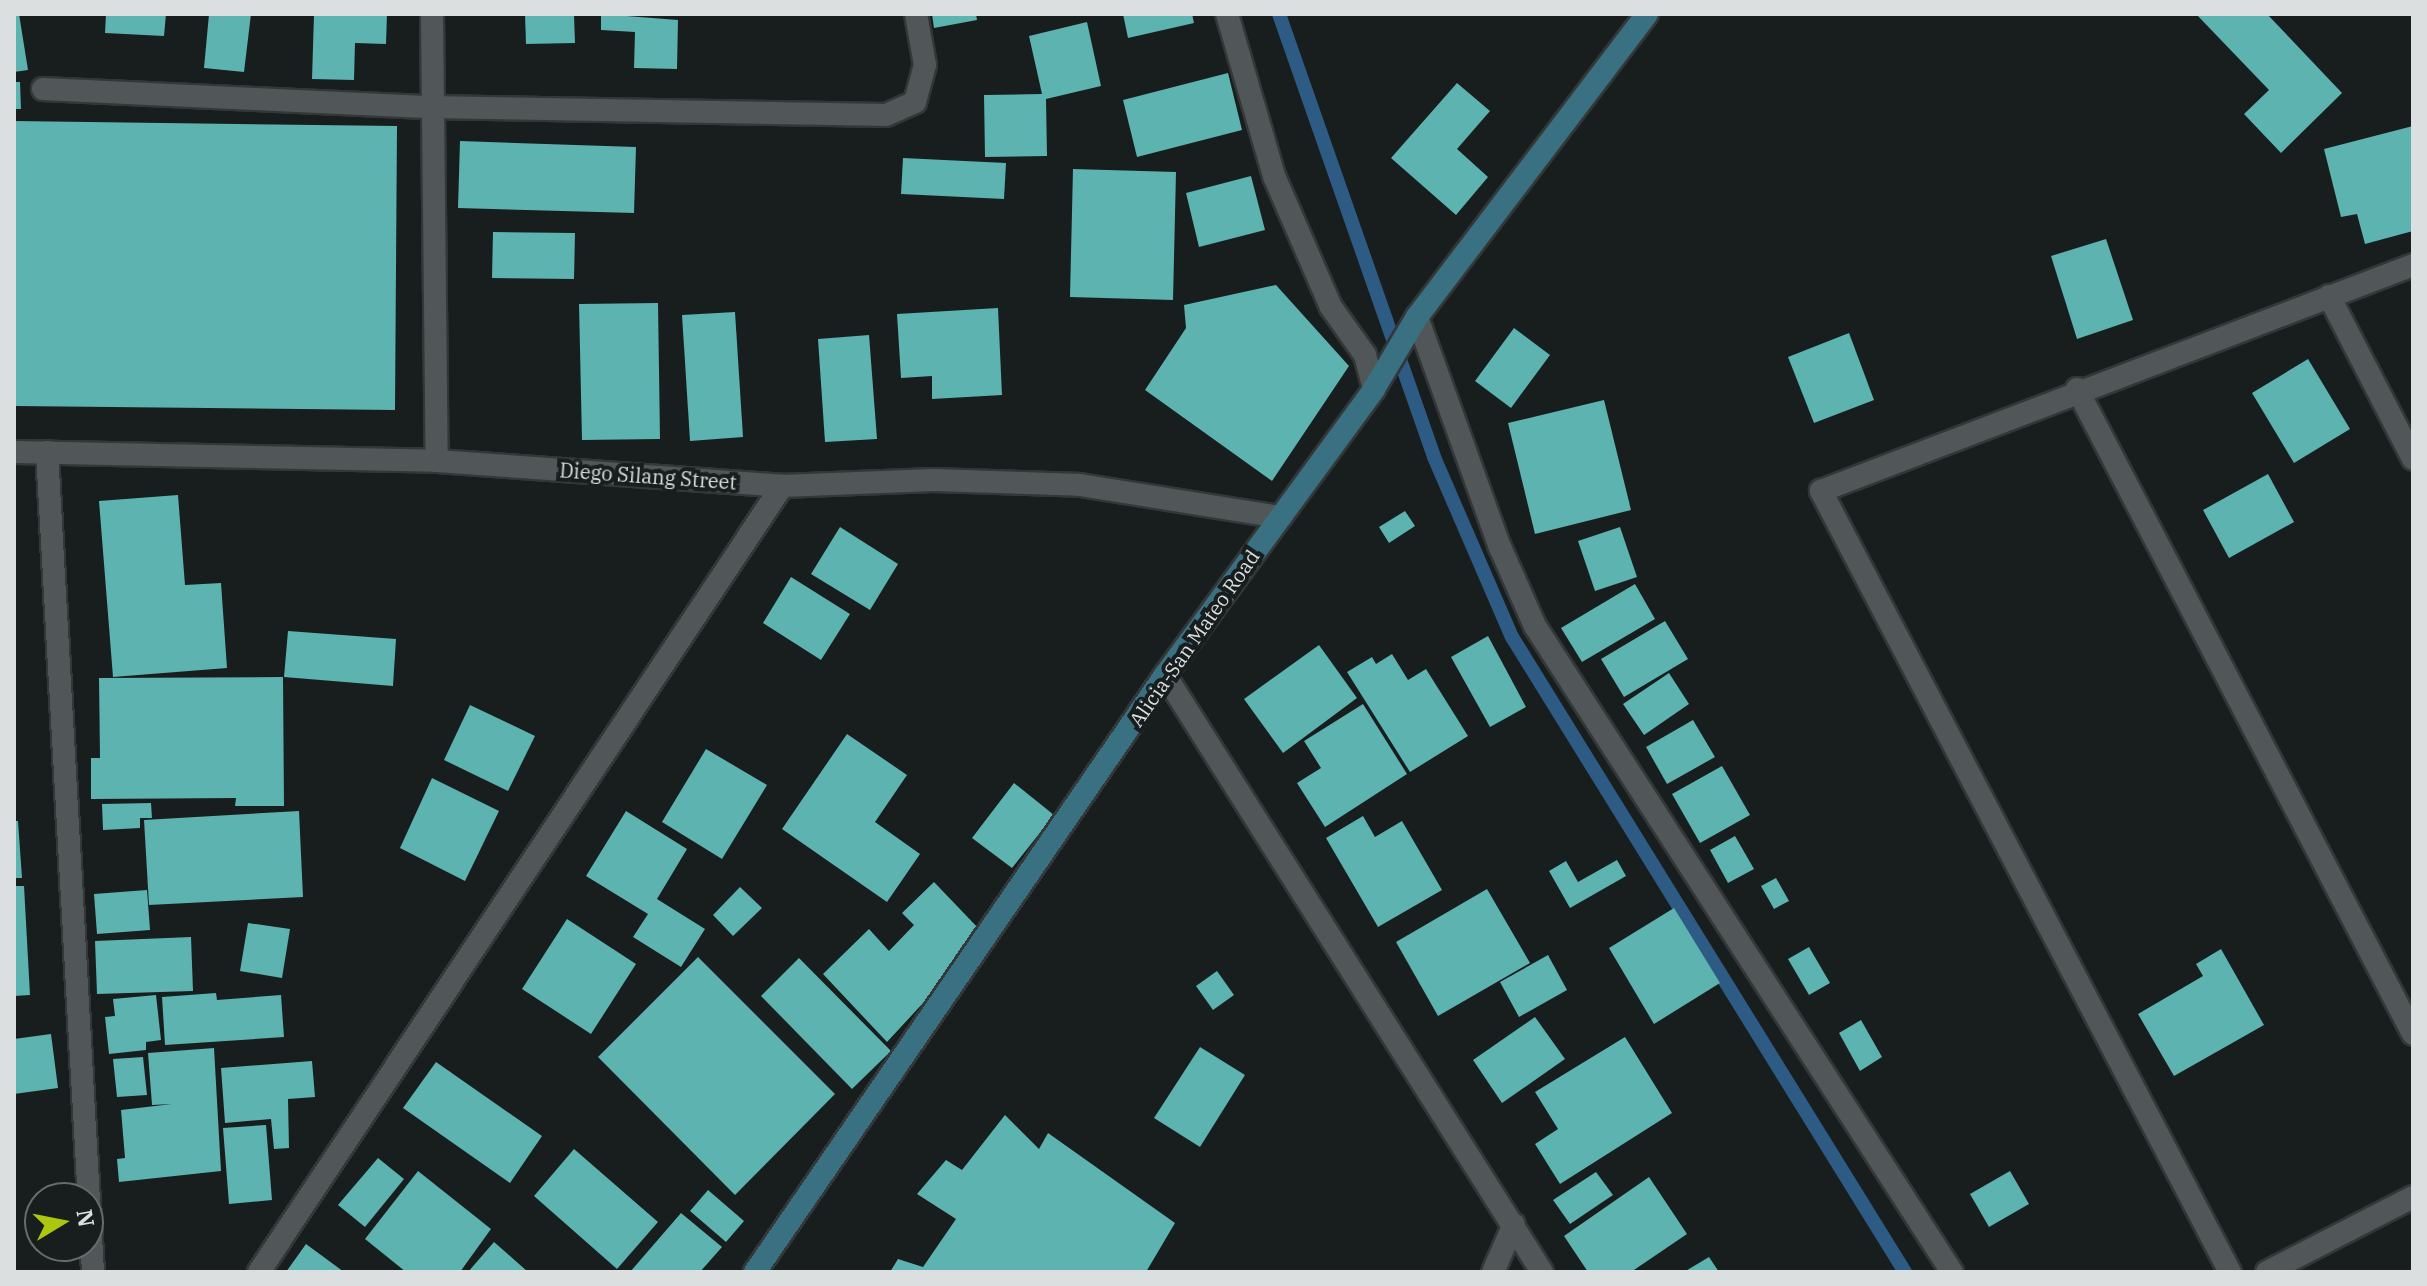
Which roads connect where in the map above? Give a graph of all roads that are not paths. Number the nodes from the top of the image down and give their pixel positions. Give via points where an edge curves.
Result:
1 (432, 14) edge
2 (916, 14) edge
3 (1227, 14) edge
4 (1647, 14) edge
5 (43, 89) dead end
6 (430, 107) junction
7 (2413, 265) edge
8 (2329, 296) junction
9 (1417, 317) junction
10 (1374, 389) junction
11 (2077, 389) junction
12 (14, 452) edge
13 (47, 452) junction
14 (2413, 459) edge
15 (437, 461) junction
16 (782, 486) junction
17 (1280, 517) junction
18 (1165, 675) junction
19 (2413, 1034) edge
20 (2413, 1197) edge
21 (1514, 1224) junction
22 (93, 1272) edge
23 (259, 1272) edge
24 (755, 1272) edge
25 (1493, 1272) edge
26 (1542, 1272) edge
27 (1952, 1272) edge
28 (2230, 1272) edge
29 (2267, 1272) edge

1 - 6 street
2 - 6 street via 925,65 915,102 886,115
3 - 10 street via 1274,176 1331,307 1365,355
4 - 9 main road, Alicia-San Mateo Road
5 - 6 street
6 - 15 street
7 - 8 street
8 - 11 street
8 - 14 street
9 - 10 main road, Alicia-San Mateo Road
9 - 27 street via 1500,547 1535,626
10 - 17 main road, Alicia-San Mateo Road
11 - 19 street
11 - 28 street via 1821,491
12 - 13 street, Diego Silang Street
13 - 15 street, Diego Silang Street
13 - 22 street
15 - 16 street, Diego Silang Street
16 - 17 street, Diego Silang Street via 933,480 1080,485
16 - 23 street
17 - 18 main road, Alicia-San Mateo Road
18 - 21 street
18 - 24 main road, Alicia-San Mateo Road
20 - 29 street
21 - 25 street
21 - 26 street

